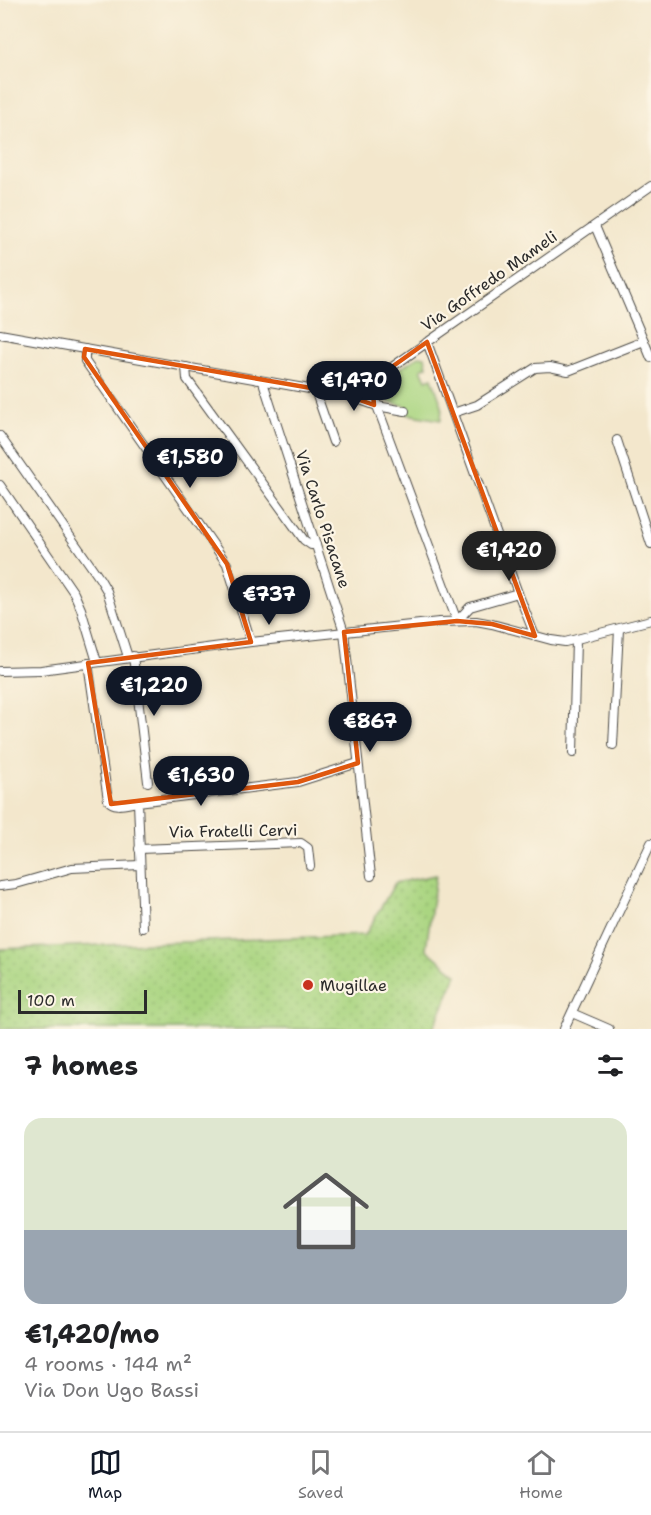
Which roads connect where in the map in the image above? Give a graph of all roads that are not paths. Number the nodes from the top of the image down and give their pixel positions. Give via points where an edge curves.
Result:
1 (649, 191) edge
2 (595, 226) junction
3 (0, 334) edge
4 (644, 341) junction
5 (427, 342) junction
6 (85, 349) junction
7 (651, 358) edge
8 (186, 367) junction
9 (265, 381) junction
10 (372, 381) junction
11 (315, 390) junction
12 (340, 393) junction
13 (377, 406) junction
14 (405, 411) dead end
15 (453, 413) junction
16 (0, 436) edge
17 (617, 440) dead end
18 (333, 442) dead end
19 (0, 485) edge
20 (651, 544) edge
21 (316, 545) junction
22 (518, 593) junction
23 (651, 620) edge
24 (457, 621) junction
25 (619, 628) junction
26 (344, 632) junction
27 (535, 636) junction
28 (576, 640) junction
29 (251, 642) junction
30 (131, 656) junction
31 (93, 662) junction
32 (0, 671) edge
33 (613, 745) dead end
34 (573, 753) dead end
35 (358, 763) junction
36 (148, 782) dead end
37 (138, 802) junction
38 (651, 843) edge
39 (139, 849) junction
40 (140, 865) junction
41 (310, 866) dead end
42 (371, 876) dead end
43 (0, 886) edge
44 (143, 928) dead end
45 (572, 1013) junction
46 (564, 1029) edge
47 (609, 1029) edge

1 - 2 street, Via Goffredo Mameli
2 - 4 street
2 - 5 street, Via Goffredo Mameli
3 - 6 street, Via Goffredo Mameli
4 - 7 street
4 - 15 street via 568,371 535,368 477,405
5 - 10 street, Via Goffredo Mameli
5 - 15 street
6 - 8 street, Via Goffredo Mameli
6 - 29 street via 85,361 227,564
8 - 9 street, Via Goffredo Mameli
8 - 21 street via 187,379 305,541
9 - 11 street, Via Goffredo Mameli
9 - 21 street, Via Carlo Pisacane
10 - 12 street, Via Goffredo Mameli via 354,391
10 - 13 street
11 - 12 street, Via Goffredo Mameli
11 - 18 street
12 - 13 street, Via Goffredo Mameli
13 - 14 street, Via Goffredo Mameli
13 - 24 street
15 - 22 street
16 - 30 street via 100,579
17 - 20 street
19 - 31 street, Via Fratelli Cervi via 74,593
21 - 26 street, Via Carlo Pisacane
22 - 24 street via 470,607
22 - 27 street
23 - 25 street
24 - 26 street
24 - 27 street via 492,624
25 - 28 street
25 - 33 street
26 - 29 street
26 - 35 street
27 - 28 street
28 - 34 street
29 - 30 street
30 - 31 street
30 - 36 street
31 - 32 street
31 - 37 street, Via Fratelli Cervi via 108,800 115,805
35 - 37 street, Via Fratelli Cervi via 298,782
35 - 42 street
37 - 39 street
38 - 45 street
39 - 40 street
39 - 41 street, Via Fratelli Cervi via 301,843 308,848
40 - 43 street via 72,868
40 - 44 street
45 - 46 street
45 - 47 street

